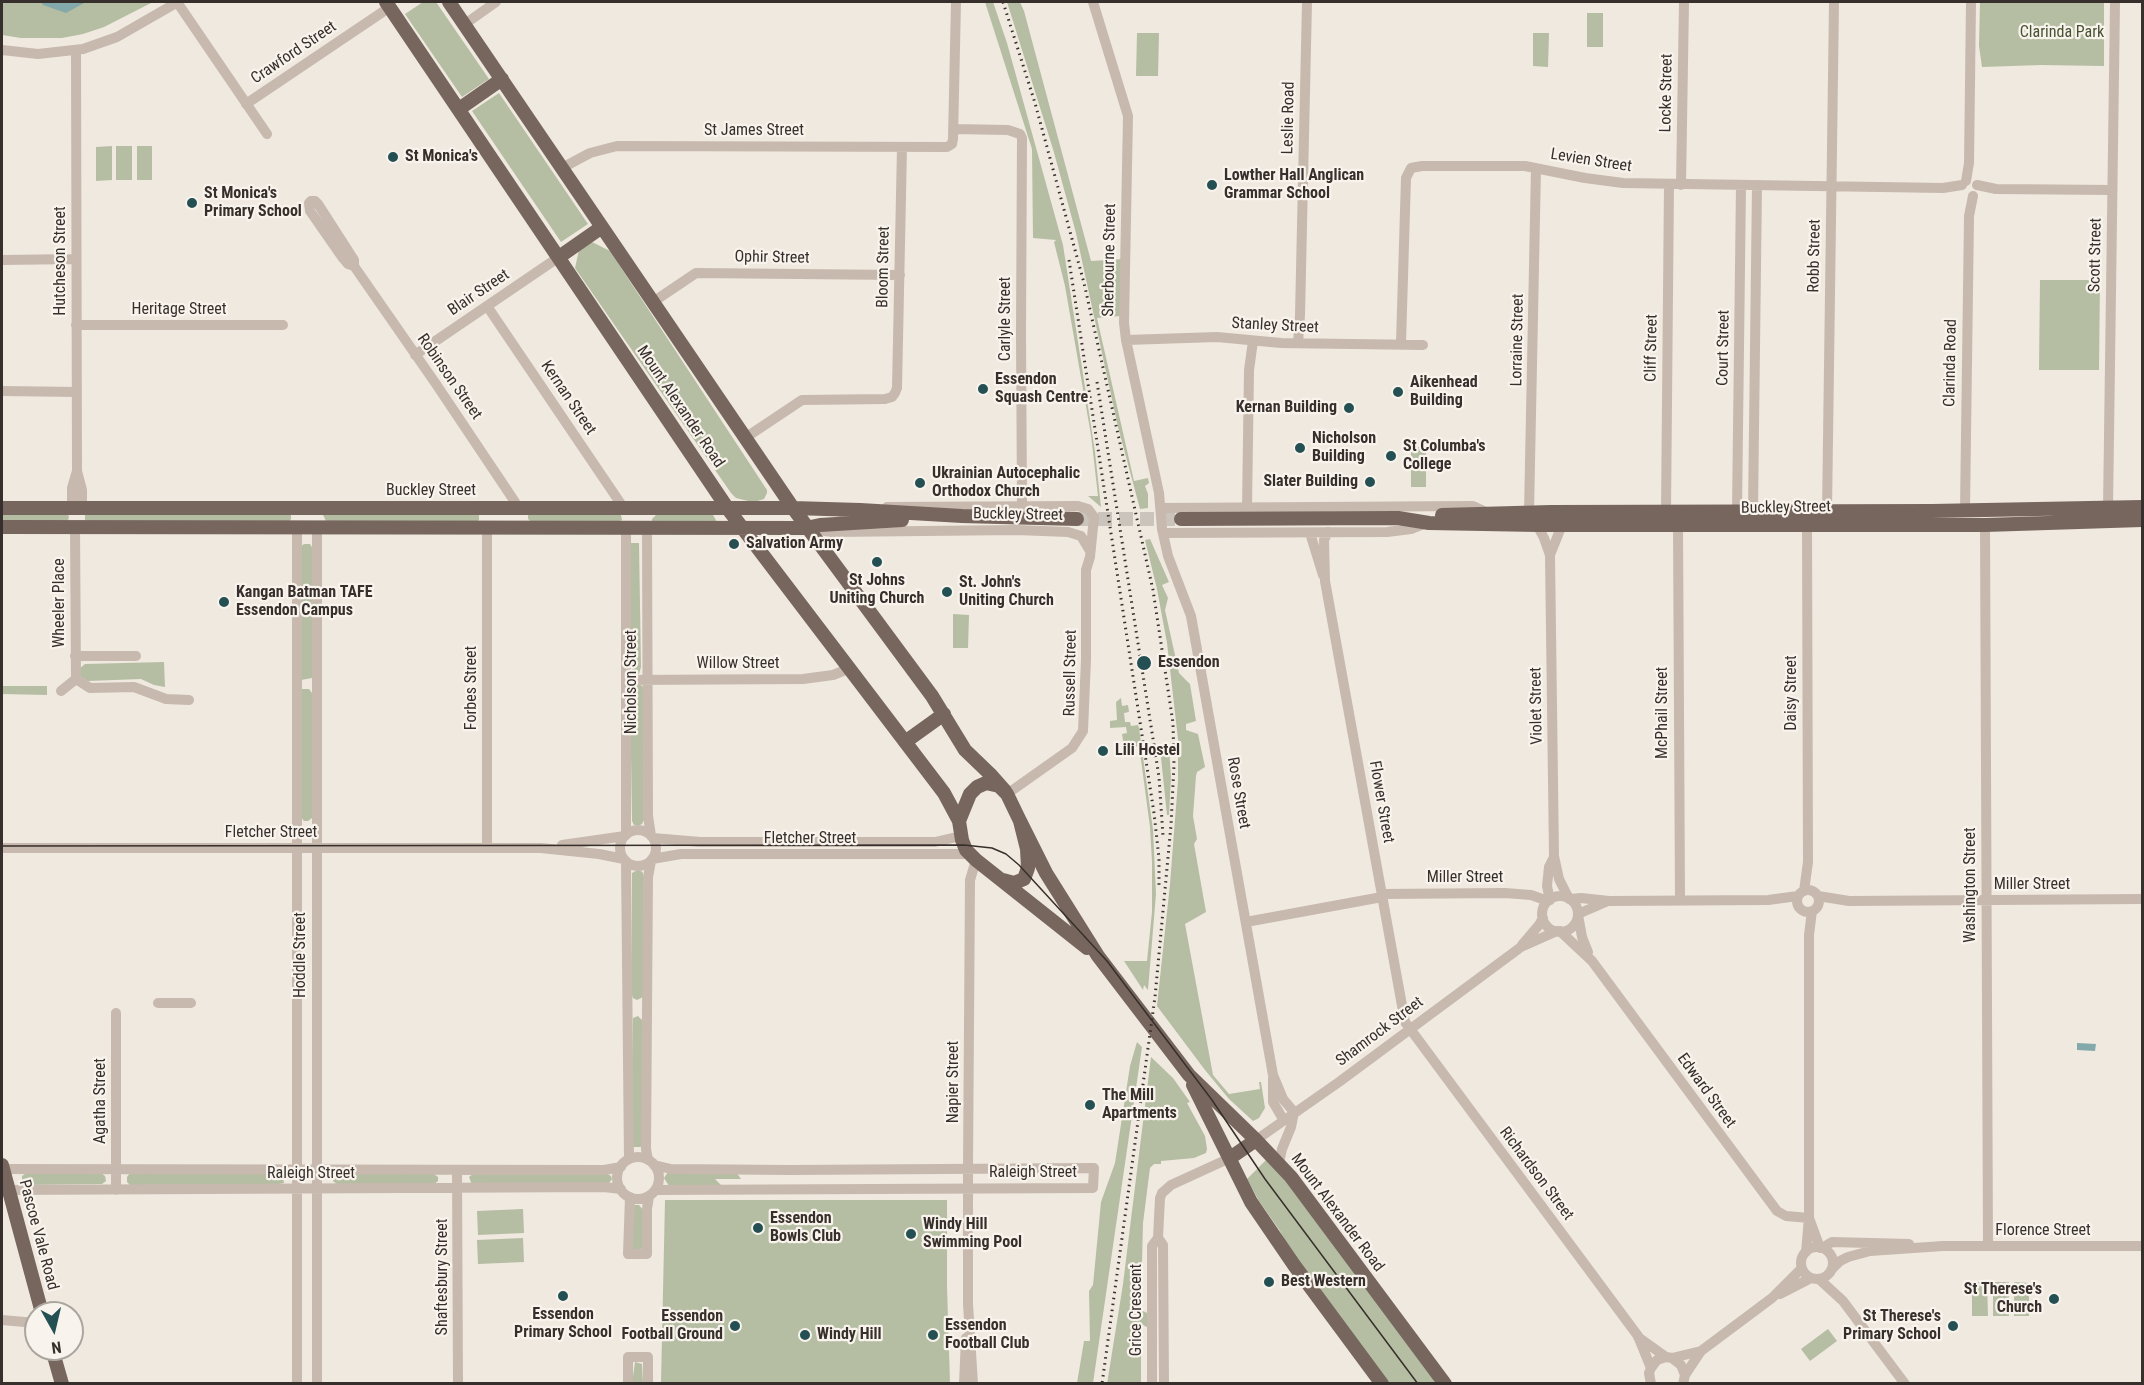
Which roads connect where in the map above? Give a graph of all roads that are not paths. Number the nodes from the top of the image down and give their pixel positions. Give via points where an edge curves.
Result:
1 (178, 2) edge
2 (449, 2) edge
3 (496, 2) edge
4 (956, 2) edge
5 (1093, 2) edge
6 (1307, 2) edge
7 (1684, 2) edge
8 (1834, 2) edge
9 (1971, 2) edge
10 (2115, 2) edge
11 (391, 3) edge
12 (465, 24) junction
13 (2, 50) edge
14 (75, 51) junction
15 (502, 79) junction
16 (246, 104) junction
17 (459, 109) junction
18 (954, 129) junction
19 (267, 134) dead end
20 (902, 147) junction
21 (562, 168) junction
22 (1536, 168) junction
23 (1675, 185) junction
24 (1741, 185) junction
25 (1758, 185) junction
26 (1832, 186) junction
27 (1969, 189) junction
28 (2112, 190) junction
29 (602, 227) junction
30 (559, 257) junction
31 (76, 259) junction
32 (2, 260) edge
33 (354, 266) junction
34 (900, 275) junction
35 (653, 302) junction
36 (487, 306) junction
37 (76, 325) junction
38 (283, 325) dead end
39 (1126, 340) junction
40 (1253, 341) junction
41 (1298, 343) junction
42 (1401, 343) junction
43 (1424, 345) dead end
44 (415, 355) junction
45 (2, 391) edge
46 (76, 392) junction
47 (745, 438) junction
48 (1022, 506) junction
49 (77, 507) junction
50 (487, 507) junction
51 (517, 507) junction
52 (623, 507) junction
53 (2142, 507) edge
54 (2, 508) edge
55 (315, 508) junction
56 (793, 508) junction
57 (1161, 508) junction
58 (1247, 508) junction
59 (647, 509) junction
60 (728, 509) junction
61 (2036, 509) junction
62 (860, 510) junction
63 (1986, 510) junction
64 (1737, 511) junction
65 (1753, 511) junction
66 (1529, 512) junction
67 (1489, 513) junction
68 (962, 516) junction
69 (2112, 517) junction
70 (1398, 518) junction
71 (1807, 518) junction
72 (1827, 518) junction
73 (1965, 518) junction
74 (1077, 519) tunnel mouth
75 (1181, 519) tunnel mouth
76 (1672, 519) junction
77 (1161, 520) joint
78 (2142, 520) edge
79 (1429, 523) junction
80 (2036, 524) junction
81 (1537, 525) junction
82 (1562, 525) junction
83 (1985, 525) junction
84 (2, 527) edge
85 (75, 527) junction
86 (317, 527) junction
87 (487, 527) junction
88 (626, 527) junction
89 (647, 527) junction
90 (297, 528) junction
91 (517, 528) junction
92 (742, 528) junction
93 (806, 528) junction
94 (2142, 528) edge
95 (1328, 532) junction
96 (1163, 533) junction
97 (1310, 533) junction
98 (1090, 552) junction
99 (1551, 555) junction
100 (1325, 580) junction
101 (75, 656) junction
102 (136, 656) dead end
103 (848, 669) junction
104 (76, 679) junction
105 (627, 680) junction
106 (647, 680) junction
107 (61, 691) dead end
108 (189, 700) dead end
109 (944, 714) junction
110 (905, 742) junction
111 (1006, 792) junction
112 (959, 821) junction
113 (1020, 821) junction
114 (626, 835) junction
115 (961, 836) junction
116 (652, 837) junction
117 (2, 848) edge
118 (296, 848) junction
119 (317, 848) junction
120 (487, 848) junction
121 (541, 848) junction
122 (1554, 856) junction
123 (973, 857) junction
124 (625, 860) junction
125 (651, 860) junction
126 (1003, 880) junction
127 (1382, 896) junction
128 (1570, 899) junction
129 (2142, 899) edge
130 (1680, 900) junction
131 (1986, 900) junction
132 (1549, 901) junction
133 (1609, 901) junction
134 (1808, 901) junction
135 (1578, 914) junction
136 (1543, 918) junction
137 (1246, 922) junction
138 (1559, 931) junction
139 (1521, 947) junction
140 (1098, 956) junction
141 (1592, 961) junction
142 (158, 1003) dead end
143 (191, 1003) dead end
144 (116, 1013) dead end
145 (1409, 1029) junction
146 (1189, 1075) junction
147 (1273, 1076) junction
148 (1294, 1112) junction
149 (1283, 1119) junction
150 (1256, 1140) junction
151 (1230, 1158) junction
152 (651, 1162) junction
153 (625, 1163) junction
154 (1279, 1163) junction
155 (2, 1168) edge
156 (968, 1168) junction
157 (116, 1169) junction
158 (297, 1169) junction
159 (317, 1170) junction
160 (457, 1170) junction
161 (297, 1188) junction
162 (317, 1188) junction
163 (968, 1188) junction
164 (457, 1189) junction
165 (621, 1189) junction
166 (5, 1190) edge
167 (116, 1190) junction
168 (652, 1193) junction
169 (630, 1197) junction
170 (1809, 1218) junction
171 (1158, 1238) junction
172 (1943, 1246) junction
173 (1988, 1246) junction
174 (2142, 1246) edge
175 (1821, 1248) junction
176 (1806, 1252) junction
177 (1802, 1268) junction
178 (1831, 1271) junction
179 (1815, 1278) junction
180 (1772, 1298) junction
181 (38, 1301) edge
182 (1843, 1301) junction
183 (968, 1304) junction
184 (1152, 1314) junction
185 (1164, 1314) junction
186 (24, 1317) edge
187 (7, 1320) edge
188 (24, 1322) edge
189 (1638, 1336) junction
190 (1701, 1351) junction
191 (1669, 1358) junction
192 (56, 1361) edge
193 (1649, 1378) edge
194 (1684, 1381) edge
195 (62, 1383) edge
196 (297, 1383) edge
197 (316, 1383) edge
198 (458, 1383) edge
199 (628, 1383) edge
200 (648, 1383) edge
201 (964, 1383) edge
202 (973, 1383) edge
203 (1152, 1383) edge
204 (1164, 1383) edge
205 (1382, 1383) edge
206 (1445, 1383) edge
207 (1905, 1383) edge

1 - 14 street via 117,37
1 - 16 street
2 - 12 main road
3 - 12 street
4 - 18 street
5 - 39 street, Sherbourne Street via 1128,116
6 - 41 street, Leslie Road
7 - 23 street, Locke Street
8 - 26 street, Robb Street
9 - 27 street, Clarinda Road
10 - 28 street, Scott Street
11 - 16 street, Crawford Street
11 - 17 main road, Mount Alexander Road
12 - 15 main road
13 - 14 street via 38,54
14 - 31 street, Hutcheson Street
15 - 17 main road
15 - 21 main road
16 - 19 street
17 - 30 main road, Mount Alexander Road
18 - 20 street, St James Street via 950,146
18 - 48 street, Carlyle Street via 1008,130 1020,134 1023,145
20 - 21 street, St James Street via 617,146 590,153
20 - 34 street, Bloom Street
21 - 29 main road
22 - 23 street, Levien Street via 1605,182
22 - 42 street, Levien Street via 1411,168 1406,178
22 - 66 street, Lorraine Street
23 - 24 street, Levien Street
23 - 76 street, Cliff Street
24 - 25 street, Levien Street
24 - 64 street, Court Street
25 - 26 street, Levien Street
25 - 65 street, Court Street
26 - 27 street, Levien Street
26 - 72 street, Robb Street
27 - 28 street, Levien Street
27 - 73 street, Clarinda Road
28 - 69 street, Scott Street
29 - 30 main road
29 - 35 main road
30 - 36 street, Blair Street
30 - 60 main road, Mount Alexander Road
31 - 32 street
31 - 37 street, Hutcheson Street
33 - 33 street, Robinson Street via 342,257 310,211 311,201 318,204 354,260
33 - 44 street, Robinson Street
34 - 35 street, Ophir Street via 696,273
34 - 47 street, Bloom Street via 895,393 889,399 802,400
35 - 47 main road
36 - 44 street, Blair Street
36 - 52 street, Kernan Street
37 - 38 street, Heritage Street
37 - 46 street, Hutcheson Street
39 - 40 street, Stanley Street via 1217,337
39 - 57 street, Sherbourne Street
40 - 41 street, Stanley Street
40 - 58 street
41 - 42 street, Stanley Street
42 - 43 street, Stanley Street
44 - 51 street, Robinson Street
45 - 46 street
46 - 49 street, Hutcheson Street via 77,471 72,488
47 - 56 main road
48 - 62 street, Buckley Street
48 - 98 street, Buckley Street via 1088,509 1095,521
49 - 54 main road, Buckley Street
49 - 55 main road, Buckley Street
49 - 85 main road
50 - 51 main road, Buckley Street
50 - 55 main road, Buckley Street
50 - 87 main road
51 - 52 main road, Buckley Street
51 - 91 main road
52 - 59 main road, Buckley Street
52 - 88 main road
53 - 69 main road, Buckley Street
55 - 86 main road
55 - 90 main road
56 - 60 main road, Buckley Street
56 - 62 main road, Buckley Street
56 - 93 main road
57 - 58 street, Buckley Street
57 - 77 street, Sherbourne Street
58 - 67 street, Buckley Street via 1476,507
59 - 60 main road, Buckley Street
59 - 89 main road
60 - 92 main road, Mount Alexander Road
61 - 63 main road, Buckley Street
61 - 69 main road, Buckley Street
61 - 80 main road
62 - 68 main road, Buckley Street
63 - 73 main road, Buckley Street
63 - 83 main road
64 - 65 main road, Buckley Street
64 - 76 main road, Buckley Street
65 - 71 main road, Buckley Street
66 - 67 main road, Buckley Street
66 - 76 main road, Buckley Street
67 - 70 main road, Buckley Street
68 - 74 main road, Buckley Street
68 - 93 main road, Buckley Street
69 - 78 main road, Buckley Street
69 - 80 main road, Buckley Street
69 - 94 main road
70 - 75 main road, Buckley Street
70 - 79 main road, Buckley Street
71 - 72 main road, Buckley Street
71 - 76 main road, Buckley Street
71 - 134 street, Daisy Street
72 - 73 main road, Buckley Street
73 - 83 main road, Buckley Street
76 - 82 main road, Buckley Street
76 - 130 street, McPhail Street
77 - 96 street, Rose Street
79 - 81 main road, Buckley Street
79 - 95 street, Buckley Street via 1389,531
80 - 83 main road, Buckley Street
81 - 82 main road, Buckley Street
81 - 99 street, Violet Street
82 - 99 street, Violet Street
83 - 131 street, Washington Street
84 - 85 main road, Buckley Street
85 - 90 main road, Buckley Street
85 - 101 street, Wheeler Place
86 - 87 main road, Buckley Street
86 - 90 main road, Buckley Street
86 - 119 street, Hoddle Street
87 - 91 main road, Buckley Street
87 - 120 street, Forbes Street
88 - 89 main road, Buckley Street
88 - 91 main road, Buckley Street
88 - 105 street, Nicholson Street
89 - 92 main road, Buckley Street
89 - 106 street, Nicholson Street
90 - 118 street, Hoddle Street
92 - 93 main road, Buckley Street
92 - 103 main road, Mount Alexander Road
93 - 98 street, Buckley Street via 828,532 1059,531 1081,536
93 - 109 main road
95 - 97 street, Buckley Street
95 - 100 street, Flower Street via 1324,540
96 - 97 street, Buckley Street
96 - 137 street, Rose Street via 1170,564 1191,616
97 - 100 street, Flower Street
98 - 111 street, Russell Street via 1086,570 1083,731 1072,748
99 - 122 street, Violet Street
100 - 127 street, Flower Street
101 - 102 street
101 - 104 street, Wheeler Place
103 - 106 street, Willow Street via 803,679
103 - 110 main road, Mount Alexander Road
104 - 107 street
104 - 108 street via 90,688 134,687 159,698
105 - 106 street, Willow Street
105 - 114 street, Nicholson Street
106 - 116 street, Nicholson Street via 648,816
109 - 110 main road
109 - 111 main road via 965,750
110 - 112 main road, Mount Alexander Road via 947,798
111 - 112 main road via 991,783 977,787
111 - 113 main road
112 - 115 main road
113 - 126 main road via 1028,853 1027,874 1017,883
113 - 140 main road, Mount Alexander Road via 1046,873
114 - 116 street via 639,830
114 - 121 street, Fletcher Street
114 - 124 street via 620,848
115 - 116 street, Fletcher Street via 935,842 700,842
115 - 123 main road
116 - 125 street via 656,849
117 - 118 street, Fletcher Street
118 - 119 street, Fletcher Street
118 - 158 street, Hoddle Street
119 - 120 street, Fletcher Street
119 - 159 street, Hoddle Street
120 - 121 street, Fletcher Street
121 - 124 street, Fletcher Street
122 - 128 street, Violet Street via 1559,879
122 - 132 street, Violet Street via 1549,867
123 - 125 street, Fletcher Street via 681,854
123 - 126 main road, Mount Alexander Road
123 - 156 street, Napier Street
124 - 125 street via 638,866
124 - 153 street
125 - 152 street via 646,1149
126 - 140 main road, Mount Alexander Road
127 - 132 street, Miller Street via 1505,893
127 - 137 street, Miller Street
127 - 145 street, Flower Street
128 - 132 street via 1557,896
128 - 133 street, Miller Street
128 - 135 street
129 - 131 street, Miller Street
130 - 133 street, Miller Street
130 - 134 street, Miller Street
131 - 134 street, Miller Street
131 - 173 street, Washington Street
132 - 136 street
133 - 135 street, Miller Street
134 - 170 street, Daisy Street
135 - 138 street via 1571,928
135 - 141 street, Edward Street via 1582,938
136 - 138 street via 1548,927
136 - 139 street, Shamrock Street
137 - 147 street, Rose Street
138 - 139 street, Shamrock Street
138 - 141 street, Edward Street
139 - 145 street, Shamrock Street
140 - 146 main road, Mount Alexander Road
141 - 170 street, Edward Street via 1777,1211
142 - 143 street
144 - 157 street, Agatha Street
145 - 148 street, Shamrock Street
145 - 189 street, Richardson Street
146 - 150 main road, Mount Alexander Road
146 - 151 main road, Mount Alexander Road
147 - 148 street, Rose Street
147 - 149 street, Rose Street via 1273,1102
148 - 149 street, Shamrock Street
148 - 154 street
149 - 150 street, Shamrock Street
150 - 151 main road
150 - 154 main road, Mount Alexander Road
151 - 171 street, Grice Crescent via 1162,1192
151 - 205 main road, Mount Alexander Road via 1255,1209
152 - 153 street via 642,1158
152 - 156 street, Raleigh Street via 670,1169
152 - 168 street via 659,1177
153 - 160 street, Raleigh Street via 604,1170
153 - 165 street via 618,1178
154 - 206 main road, Mount Alexander Road
155 - 157 street, Raleigh Street
155 - 166 main road, Pascoe Vale Road
156 - 163 street, Napier Street
156 - 163 street, Raleigh Street via 1094,1168 1094,1188
157 - 158 street, Raleigh Street
157 - 167 street, Agatha Street
158 - 159 street, Raleigh Street
158 - 161 street, Hoddle Street
159 - 160 street, Raleigh Street
159 - 162 street, Hoddle Street
160 - 164 street, Shaftesbury Street
161 - 162 street, Raleigh Street
161 - 167 street, Raleigh Street
161 - 196 street, Hoddle Street
162 - 164 street, Raleigh Street
162 - 197 street, Hoddle Street
163 - 168 street, Raleigh Street
163 - 183 street, Napier Street
164 - 165 street, Raleigh Street
164 - 198 street, Shaftesbury Street
165 - 169 street
166 - 167 street, Raleigh Street
166 - 181 main road, Pascoe Vale Road
168 - 169 street
168 - 169 street via 647,1209 647,1254 628,1254
170 - 175 street, Daisy Street
170 - 176 street, Daisy Street
171 - 184 street, Grice Crescent via 1152,1246
171 - 185 street, Grice Crescent via 1163,1245
172 - 173 street, Florence Street
172 - 175 street, Florence Street via 1832,1242
172 - 178 street, Florence Street via 1858,1254 1840,1260
173 - 174 street, Florence Street
175 - 176 street
175 - 178 street via 1830,1254
176 - 177 street
177 - 179 street
177 - 180 street
178 - 179 street
178 - 182 street
179 - 180 street
179 - 182 street
180 - 190 street
182 - 207 street
183 - 201 street, Napier Street
183 - 202 street, Napier Street
184 - 185 street
184 - 203 street, Grice Crescent
185 - 204 street, Grice Crescent
186 - 187 street
187 - 188 street
189 - 191 street, Richardson Street
189 - 193 street, Richardson Street
190 - 191 street
190 - 194 street
191 - 193 street via 1657,1360
191 - 194 street, Richardson Street via 1681,1365
192 - 195 main road
199 - 200 street via 628,1357 648,1357

